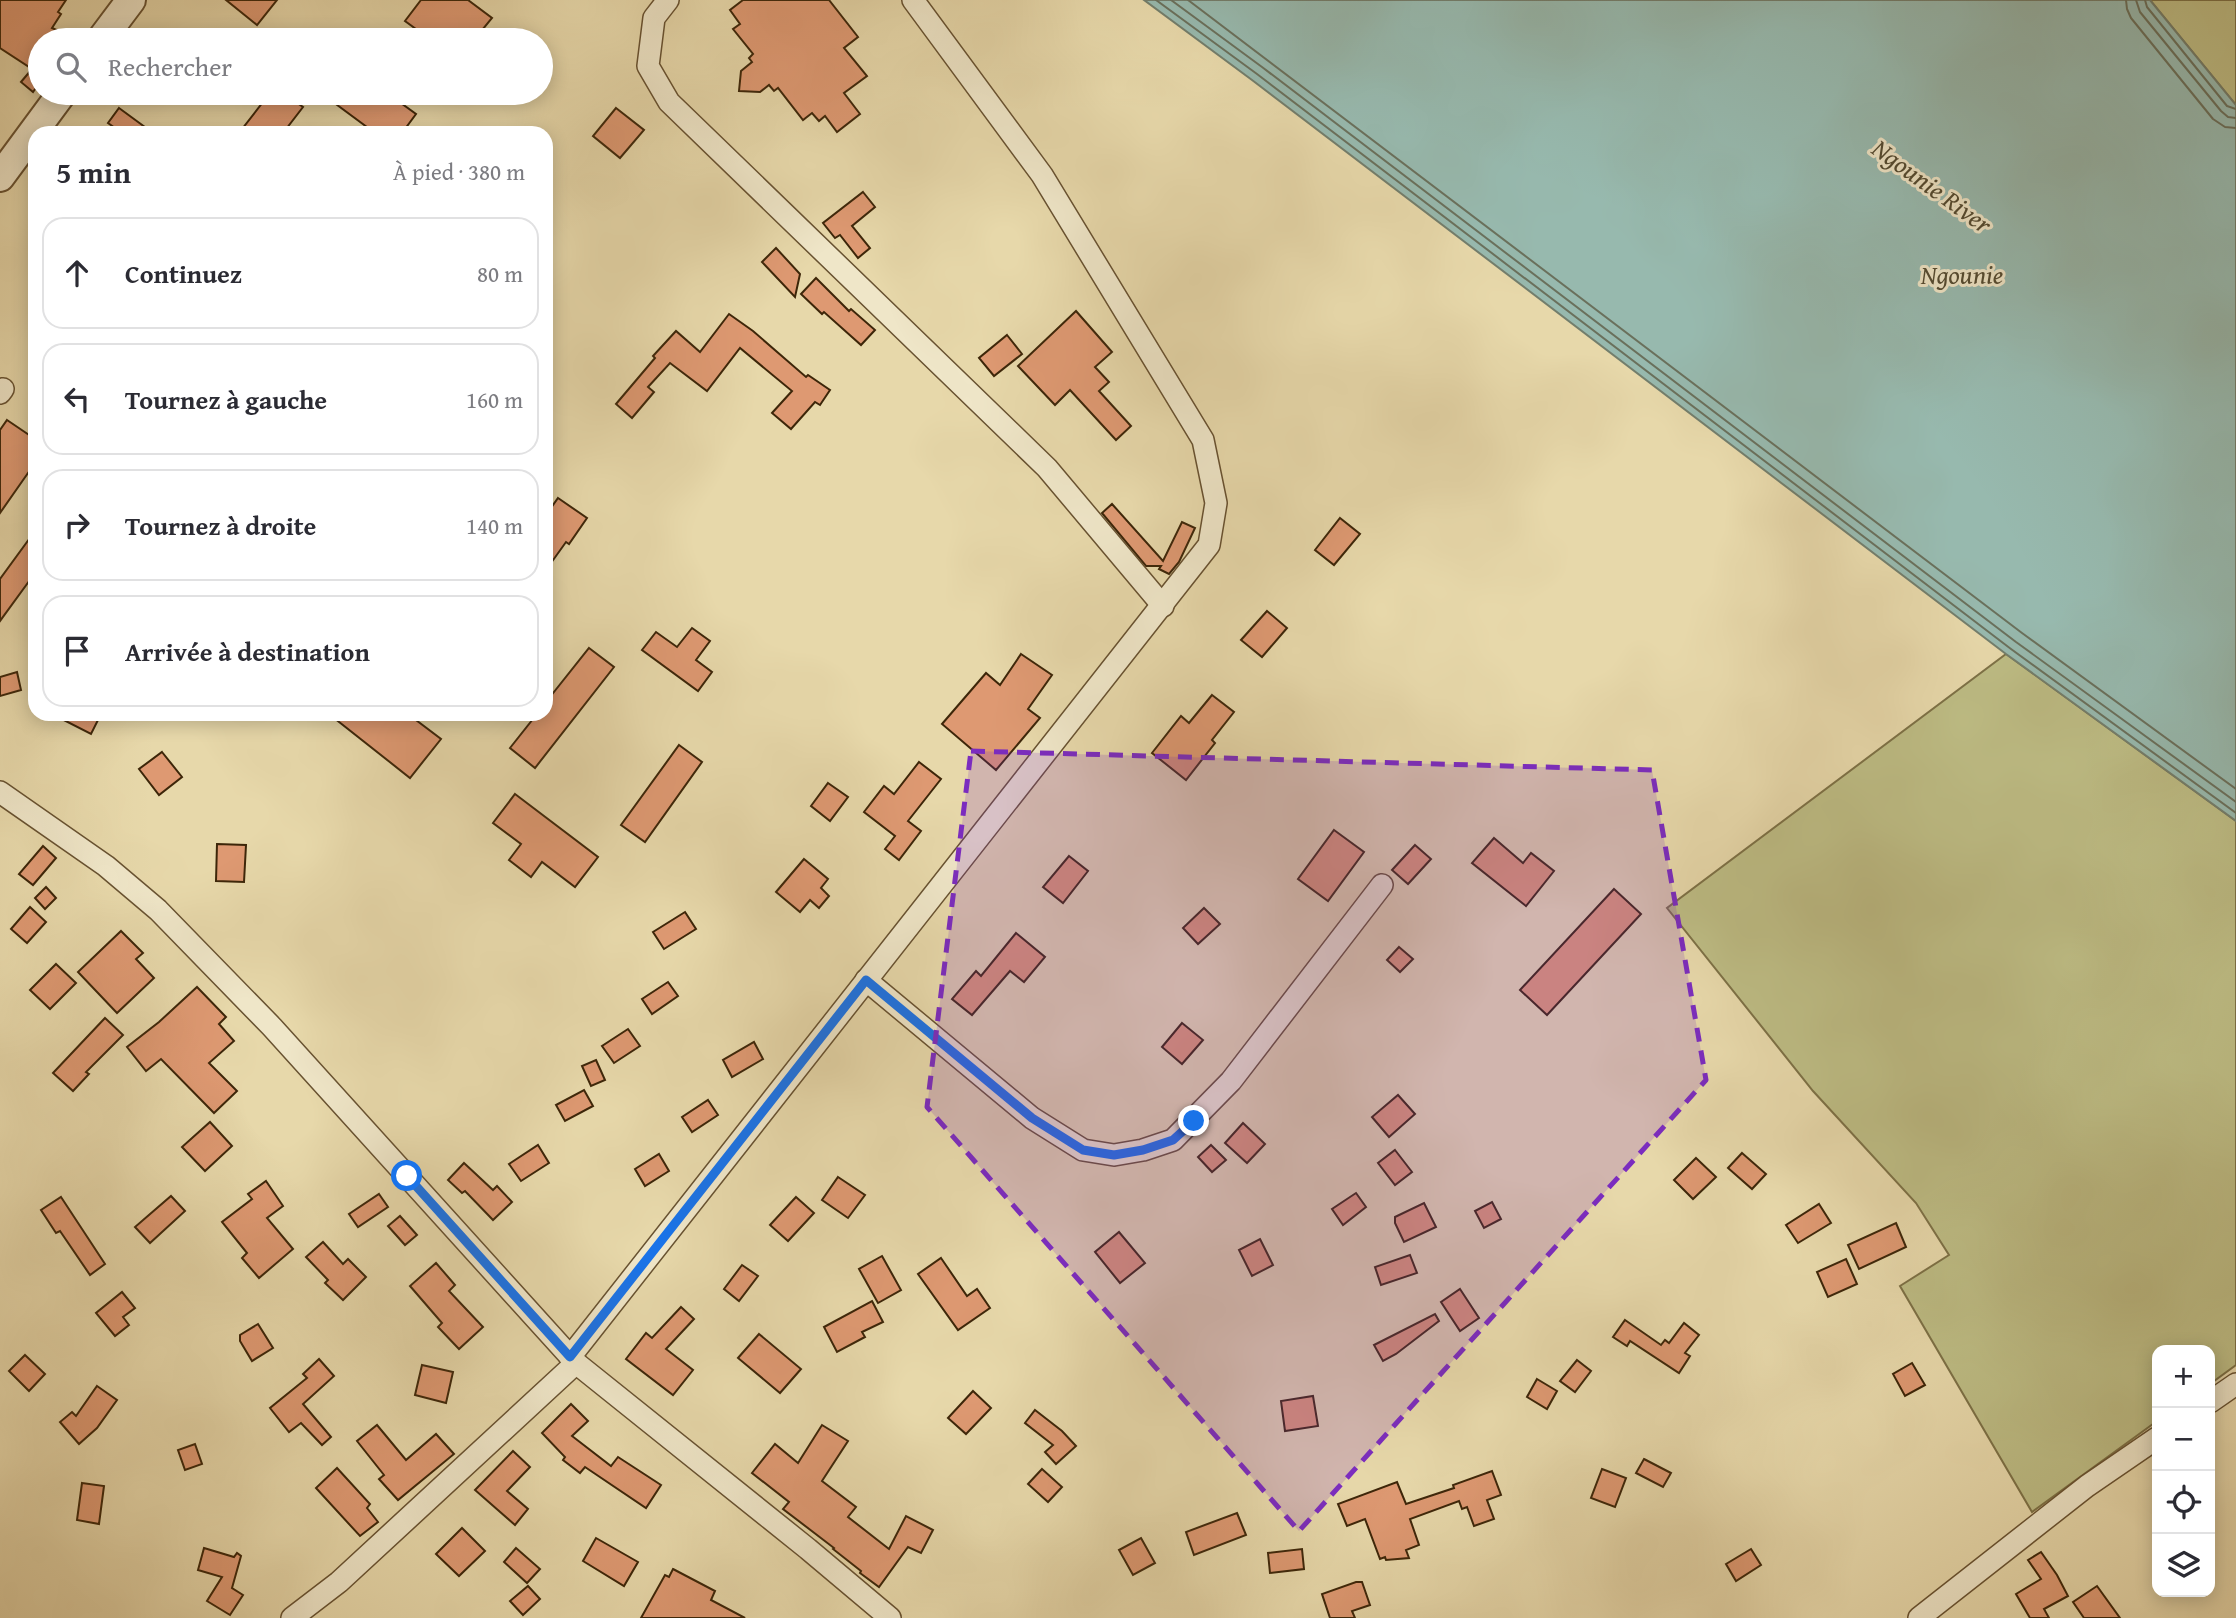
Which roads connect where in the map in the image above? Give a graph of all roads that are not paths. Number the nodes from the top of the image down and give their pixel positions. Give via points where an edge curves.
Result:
1 (131, 0) edge
2 (668, 0) edge
3 (913, 0) edge
4 (110, 28) edge
5 (53, 105) edge
6 (38, 126) edge
7 (28, 139) edge
8 (0, 177) edge
9 (1163, 606) junction
10 (0, 792) edge
11 (1382, 885) dead end
12 (866, 980) junction
13 (573, 1360) junction
14 (2236, 1384) edge
15 (2215, 1399) edge
16 (2152, 1441) edge
17 (292, 1618) edge
18 (890, 1618) edge
19 (1919, 1618) edge

1 - 4 street
2 - 9 street via 654,18 648,66 669,102 1048,468
3 - 9 street via 1042,175 1203,440 1216,503 1209,545
5 - 6 street
7 - 8 street
9 - 12 street
10 - 13 street via 106,866 158,910 272,1027
11 - 12 street via 1231,1081 1173,1140 1143,1150 1114,1155 1073,1144 1032,1118
12 - 13 street
13 - 17 street via 339,1582
13 - 18 street
14 - 15 street
16 - 19 street via 2087,1486

